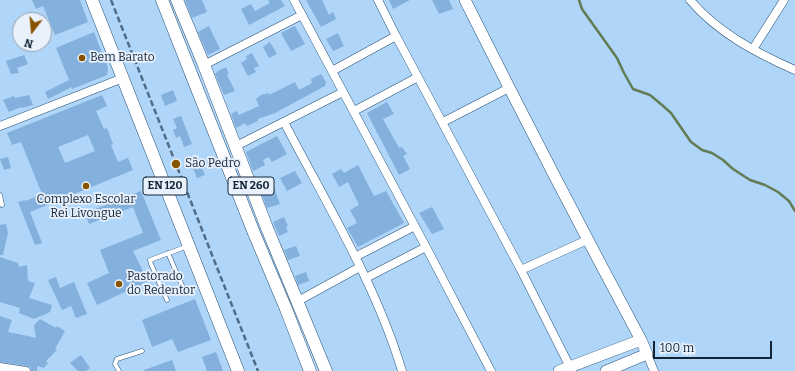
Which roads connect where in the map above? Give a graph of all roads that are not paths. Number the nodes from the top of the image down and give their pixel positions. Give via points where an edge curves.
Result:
1 (92, 0) edge
2 (162, 0) edge
3 (177, 0) edge
4 (294, 0) edge
5 (378, 0) edge
6 (465, 0) edge
7 (690, 0) edge
8 (784, 0) edge
9 (302, 14) junction
10 (396, 36) junction
11 (753, 49) junction
12 (204, 65) junction
13 (795, 70) edge
14 (332, 71) junction
15 (418, 77) junction
16 (123, 78) junction
17 (509, 88) junction
18 (343, 92) junction
19 (354, 111) junction
20 (284, 122) junction
21 (443, 122) junction
22 (0, 126) edge
23 (236, 146) junction
24 (0, 195) edge
25 (2, 205) dead end
26 (415, 226) junction
27 (267, 228) junction
28 (254, 233) junction
29 (587, 240) junction
30 (188, 246) junction
31 (426, 247) junction
32 (168, 253) junction
33 (355, 257) junction
34 (360, 267) junction
35 (521, 270) junction
36 (366, 278) junction
37 (184, 290) dead end
38 (167, 300) dead end
39 (298, 301) junction
40 (641, 340) junction
41 (142, 351) dead end
42 (647, 354) junction
43 (0, 367) edge
44 (571, 369) edge
45 (26, 371) edge
46 (119, 371) edge
47 (238, 371) edge
48 (310, 371) edge
49 (326, 371) edge
50 (402, 371) edge
51 (491, 371) edge
52 (559, 371) edge
53 (606, 371) edge
54 (654, 371) edge

1 - 16 main road, EN 120
2 - 28 main road, EN 260
3 - 12 main road, EN 260
4 - 9 street
5 - 10 street
6 - 17 street
7 - 11 street via 720,29
8 - 11 street
9 - 12 street
9 - 14 street
10 - 14 street
10 - 15 street
11 - 13 street
12 - 23 main road, EN 260
14 - 18 street
15 - 19 street
15 - 21 street
16 - 22 street
16 - 30 main road, EN 120
17 - 21 street
17 - 29 street
18 - 19 street
18 - 20 street
19 - 26 street
20 - 23 street
20 - 33 street
21 - 35 street
23 - 27 main road, EN 260
24 - 25 lane
26 - 31 street
26 - 33 street
27 - 28 main road
27 - 39 main road, EN 260
28 - 48 main road, EN 260
29 - 35 street
29 - 40 street
30 - 32 lane
30 - 47 main road, EN 120
31 - 36 street
31 - 51 street
32 - 37 lane
32 - 38 lane via 150,260
33 - 34 street
34 - 36 street
34 - 39 street
35 - 44 street
36 - 50 street via 393,340
39 - 49 main road, EN 260
40 - 42 street
40 - 44 street
41 - 46 lane via 117,359 115,364
42 - 53 street
42 - 54 street
43 - 45 street
44 - 52 street

